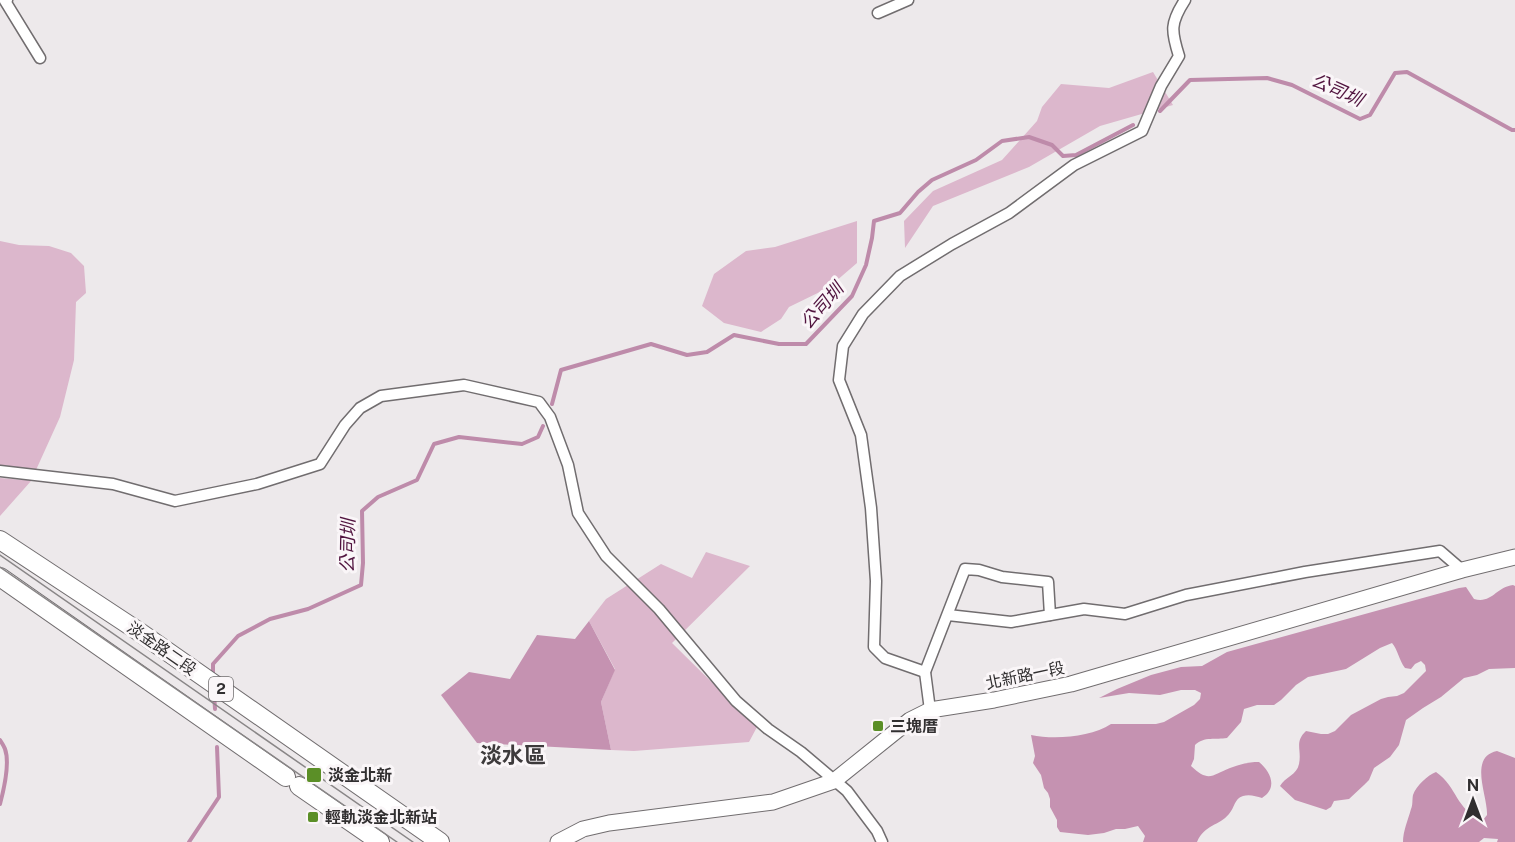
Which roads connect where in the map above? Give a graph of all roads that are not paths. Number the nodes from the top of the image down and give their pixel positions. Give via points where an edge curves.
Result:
1 (5, 0) edge
2 (908, 0) edge
3 (1185, 0) edge
4 (878, 13) dead end
5 (40, 58) dead end
6 (0, 471) edge
7 (0, 540) edge
8 (1515, 556) edge
9 (1462, 570) junction
10 (0, 577) edge
11 (948, 615) junction
12 (1050, 615) junction
13 (925, 672) junction
14 (930, 710) junction
15 (834, 781) junction
16 (380, 842) edge
17 (440, 842) edge
18 (558, 842) edge
19 (882, 842) edge

1 - 5 street
2 - 4 street
3 - 13 street via 1176,14 1173,35 1179,56 1142,131 1074,165 1009,213 900,276 863,314 843,346 839,380 861,435 871,508 876,581 874,647 885,658
6 - 15 street via 113,484 175,501 257,484 320,464 360,408 381,396 464,385 539,402 550,417 568,465 578,513 606,556 659,609 736,701
7 - 17 main road, 淡金路二段 / 2 via 138,631
8 - 9 main road, 北新路一段
9 - 12 street via 1440,551 1197,593 1125,614 1084,609
9 - 14 main road, 北新路一段 via 1071,684
10 - 16 main road, 2
11 - 12 street via 1011,622
11 - 12 street via 965,569 1048,582
11 - 13 street
13 - 14 street
14 - 15 main road, 北新路一段 via 910,720
15 - 18 main road, 北新路一段 via 773,802 609,822
15 - 19 street via 847,791

